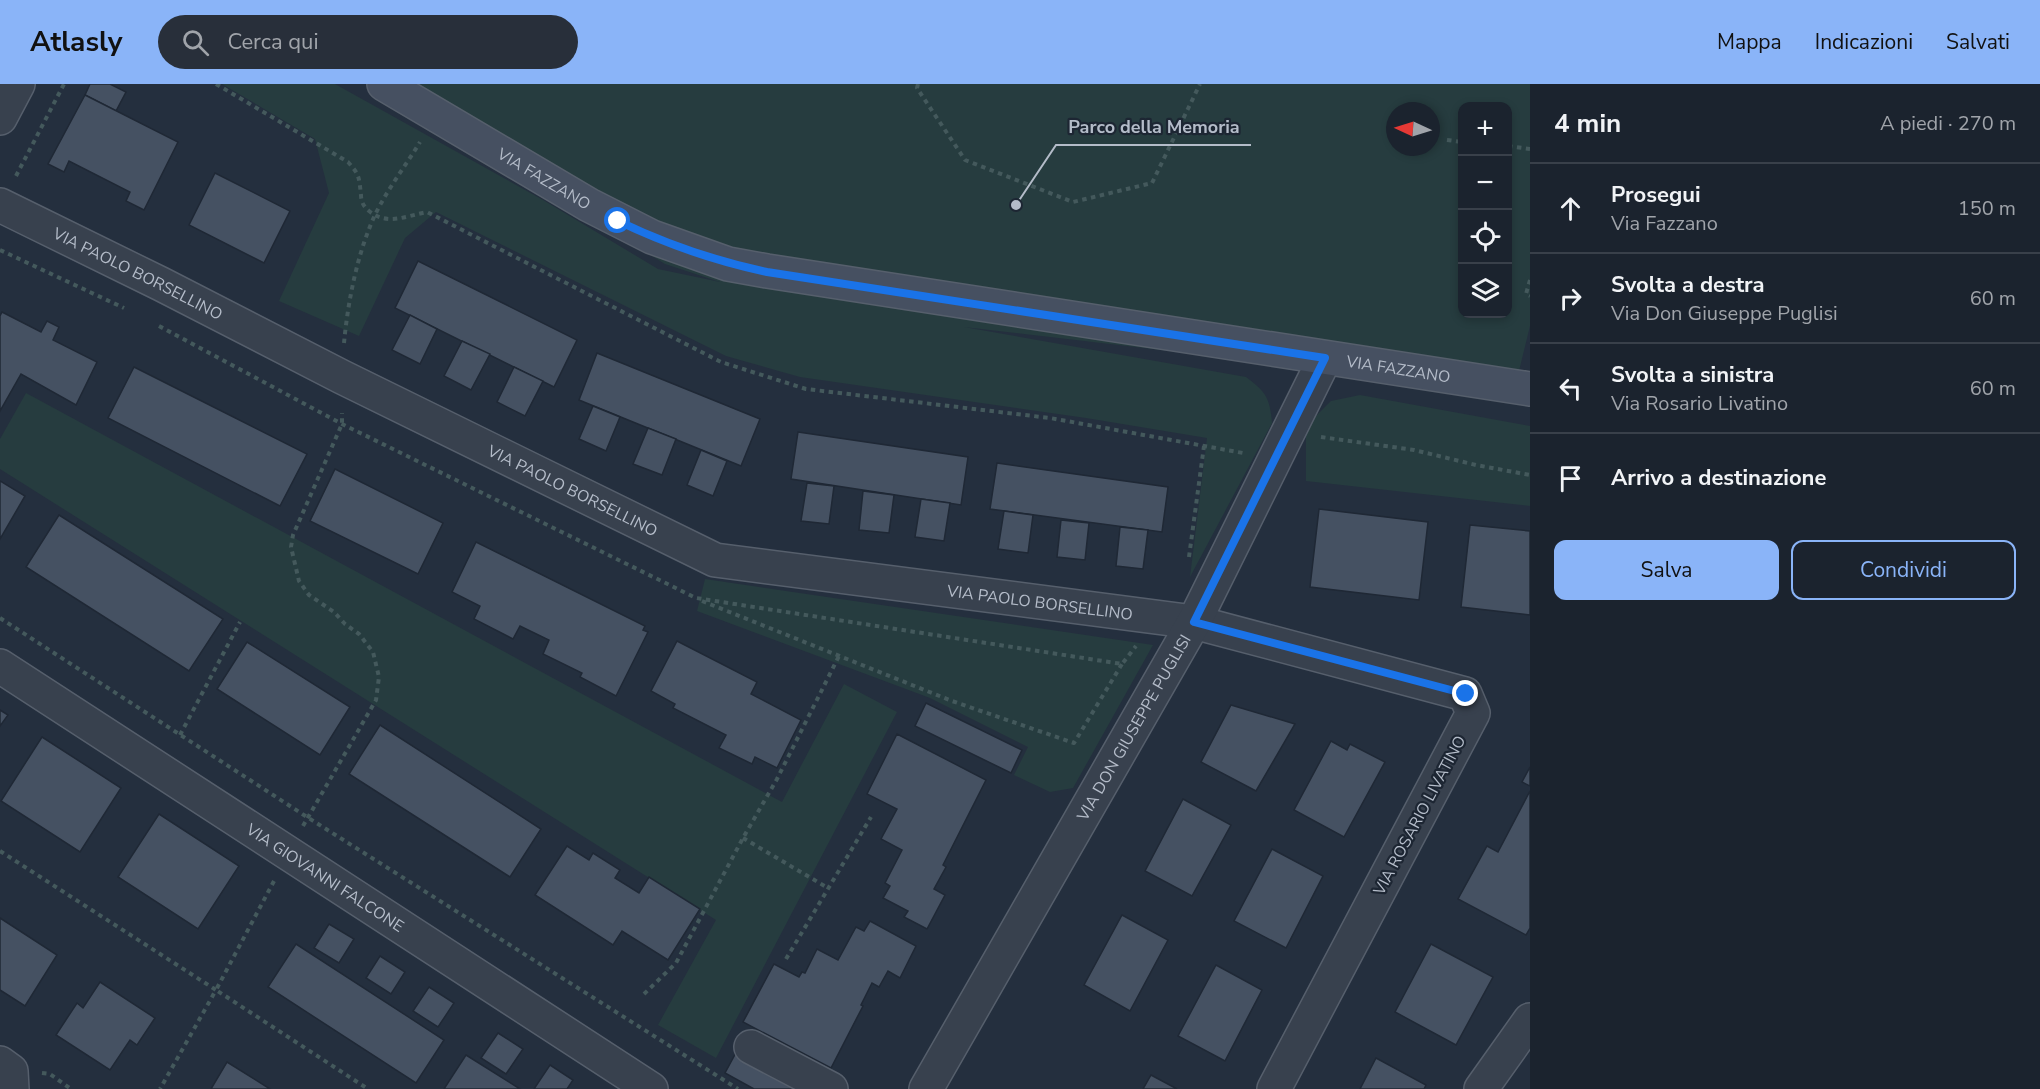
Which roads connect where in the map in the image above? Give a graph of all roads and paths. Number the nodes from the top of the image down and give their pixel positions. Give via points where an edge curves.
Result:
1 (18, 84) edge
2 (64, 84) edge
3 (216, 84) edge
4 (384, 84) edge
5 (918, 84) edge
6 (1200, 84) edge
7 (0, 118) edge
8 (421, 140) dead end
9 (1447, 140) dead end
10 (1458, 141) edge
11 (1512, 146) edge
12 (1530, 148) edge
13 (0, 205) edge
14 (375, 216) junction
15 (0, 250) edge
16 (1530, 280) edge
17 (1530, 296) edge
18 (124, 308) dead end
19 (1325, 358) junction
20 (342, 377) junction
21 (1530, 389) edge
22 (1286, 434) junction
23 (1530, 475) edge
24 (696, 598) dead end
25 (0, 618) edge
26 (240, 622) dead end
27 (1194, 622) junction
28 (839, 656) junction
29 (1122, 664) dead end
30 (0, 666) edge
31 (180, 735) junction
32 (307, 817) junction
33 (871, 817) dead end
34 (743, 838) junction
35 (0, 851) edge
36 (288, 854) junction
37 (828, 888) junction
38 (786, 959) dead end
39 (216, 990) junction
40 (644, 994) dead end
41 (1530, 1020) edge
42 (751, 1047) dead end
43 (0, 1063) edge
44 (12, 1089) edge
45 (160, 1089) edge
46 (368, 1089) edge
47 (651, 1089) edge
48 (738, 1089) edge
49 (831, 1089) edge
50 (926, 1089) edge
51 (1274, 1089) edge
52 (1481, 1089) edge

1 - 7 street
2 - 13 path
3 - 14 path via 348,162 357,172 364,207
4 - 19 street, VIA FAZZANO via 618,221 728,264
5 - 6 path via 965,160 1073,202 1152,183
8 - 14 path
9 - 10 path
11 - 12 path
13 - 20 street, VIA PAOLO BORSELLINO
14 - 20 path via 353,288
14 - 22 path via 395,220 427,212 721,362 806,389 1050,418 1242,453 1249,452 1261,433
15 - 18 path
16 - 17 path via 1526,294
19 - 21 street, VIA FAZZANO
19 - 22 street, VIA DON GIUSEPPE PUGLISI
20 - 27 street, VIA PAOLO BORSELLINO via 715,560
20 - 32 path via 342,424 292,535 291,547 299,581 309,595 359,634 373,652 380,677 376,700
22 - 23 path via 1414,450
22 - 27 street, VIA DON GIUSEPPE PUGLISI
24 - 28 path
25 - 31 path
26 - 31 path
27 - 50 street, VIA DON GIUSEPPE PUGLISI
27 - 51 street, VIA ROSARIO LIVATINO via 1466,694 1473,713
28 - 29 path via 952,702 1074,743
28 - 34 path
30 - 36 street, VIA GIOVANNI FALCONE
31 - 32 path
32 - 36 path
32 - 48 path
33 - 37 path
34 - 37 path
34 - 40 path via 676,963
35 - 39 path
36 - 39 path
36 - 47 street, VIA GIOVANNI FALCONE
37 - 38 path
39 - 45 path
39 - 46 path
41 - 52 street
42 - 49 street
43 - 44 street via 11,1071

